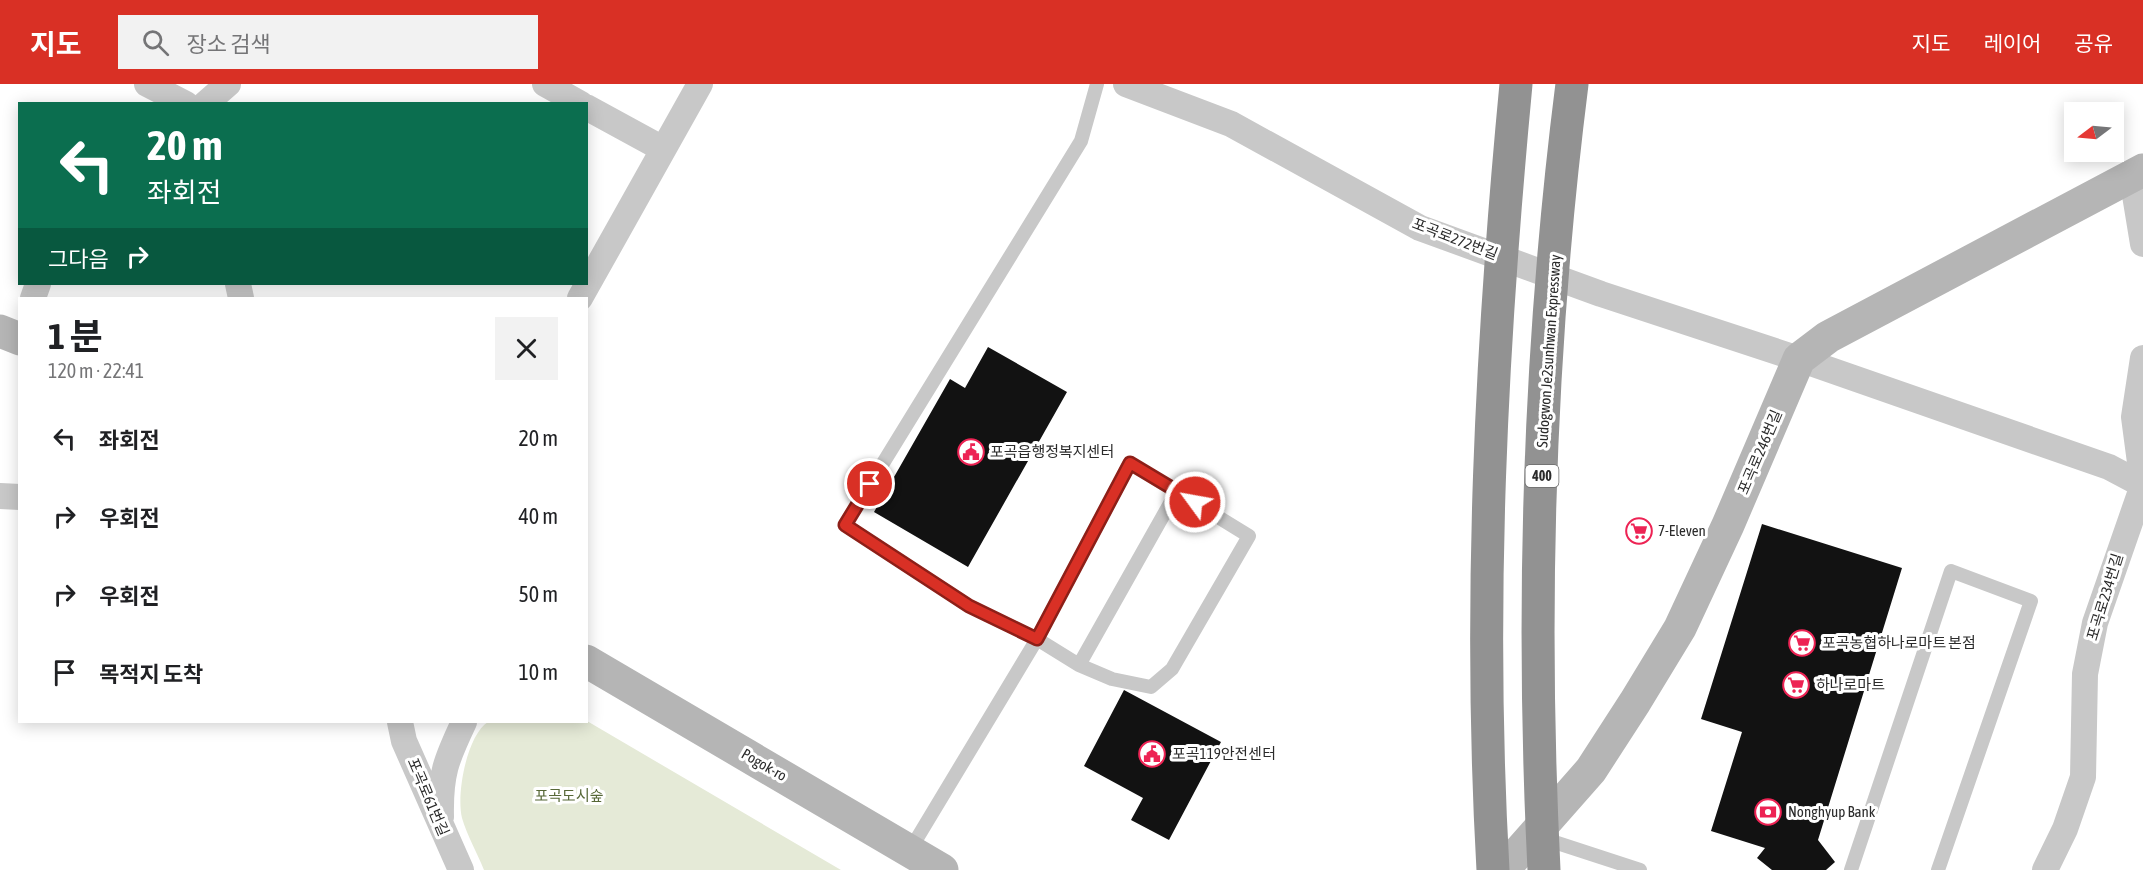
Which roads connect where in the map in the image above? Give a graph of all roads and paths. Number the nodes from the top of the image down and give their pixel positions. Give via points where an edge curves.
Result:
1 (147, 84) edge
2 (228, 84) edge
3 (545, 84) edge
4 (700, 84) edge
5 (1096, 84) edge
6 (1126, 84) edge
7 (1516, 84) edge
8 (1572, 84) edge
9 (182, 102) edge
10 (207, 102) edge
11 (576, 102) edge
12 (588, 108) edge
13 (663, 148) junction
14 (2138, 174) edge
15 (2143, 244) edge
16 (588, 284) edge
17 (0, 331) edge
18 (18, 338) edge
19 (2143, 358) edge
20 (1800, 359) junction
21 (2143, 485) edge
22 (1177, 491) junction
23 (0, 496) edge
24 (18, 497) edge
25 (1037, 639) junction
26 (588, 662) edge
27 (1079, 665) junction
28 (588, 682) edge
29 (627, 685) junction
30 (464, 723) edge
31 (400, 728) edge
32 (442, 829) junction
33 (1535, 835) junction
34 (910, 850) junction
35 (461, 870) edge
36 (942, 870) edge
37 (1493, 870) edge
38 (1503, 870) edge
39 (1545, 870) edge
40 (1640, 870) edge
41 (1851, 870) edge
42 (1938, 870) edge
43 (2045, 870) edge

1 - 9 street
2 - 10 street
3 - 11 street
4 - 13 street
5 - 25 lane via 1081,141 845,525 969,606
6 - 20 street, 포곡로272번길 via 1231,124 1420,228 1601,294
7 - 37 highway, bridge via 1491,399 1486,563 1485,742
8 - 39 highway, Sudogwon Je2sunhwan Expressway / 400, bridge via 1549,326 1539,538 1540,789
12 - 13 street
13 - 16 street
14 - 15 street
14 - 20 street, 포곡로246번길 via 1828,337
17 - 18 street
19 - 21 street, 포곡로234번길 via 2134,417
20 - 21 street, 포곡로272번길 via 2109,467
20 - 33 street, 포곡로246번길 via 1680,628 1591,770
21 - 43 street, 포곡로234번길 via 2095,623 2085,674 2083,777 2065,829
22 - 25 lane via 1130,463
22 - 27 lane
22 - 27 lane via 1249,536 1172,669 1151,687 1112,679
23 - 24 street
25 - 27 lane
25 - 34 lane
26 - 29 street, Pogok-ro
28 - 29 street
29 - 34 street, Pogok-ro
30 - 32 street via 440,784
31 - 32 street, 포곡로61번길
32 - 35 street, 포곡로61번길
33 - 38 street, 포곡로246번길
33 - 40 lane
34 - 36 street, Pogok-ro
41 - 42 lane via 1951,571 2031,601

